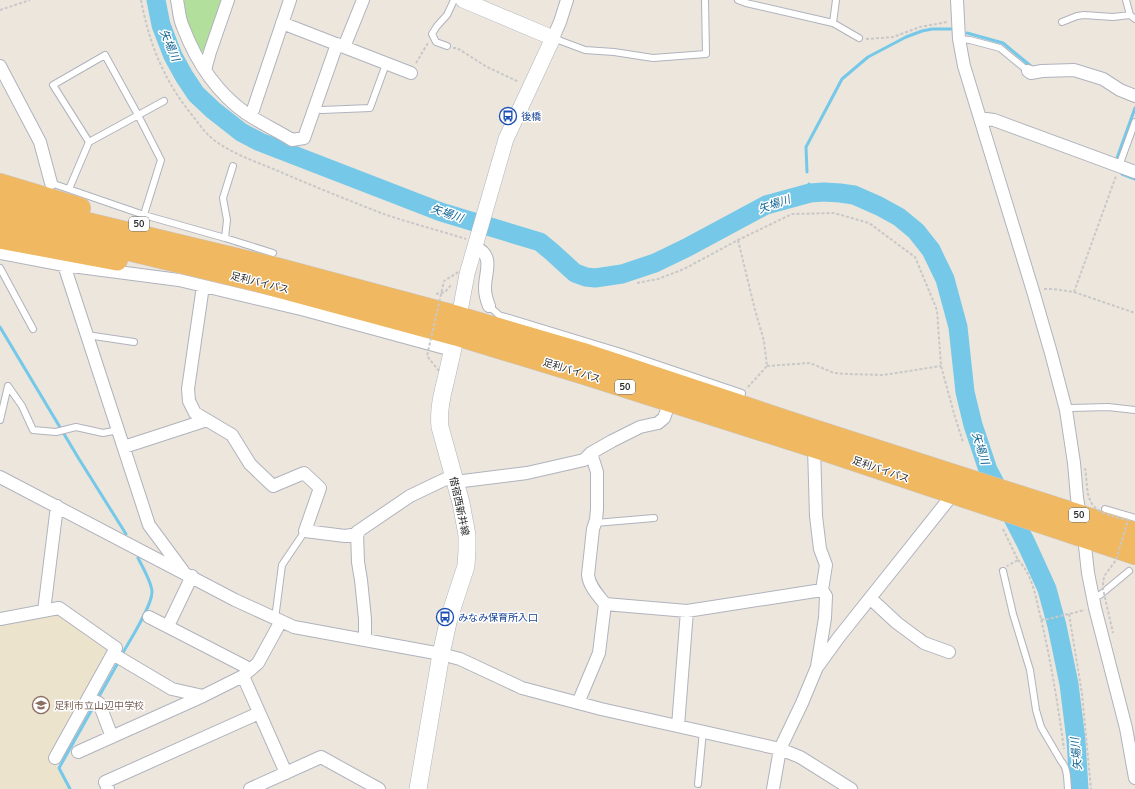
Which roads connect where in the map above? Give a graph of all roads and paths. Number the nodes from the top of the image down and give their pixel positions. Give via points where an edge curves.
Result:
1 (30, 0) edge
2 (140, 0) edge
3 (177, 0) edge
4 (228, 0) edge
5 (290, 0) edge
6 (363, 0) edge
7 (454, 0) edge
8 (463, 0) edge
9 (567, 0) edge
10 (705, 0) edge
11 (738, 0) edge
12 (836, 0) edge
13 (957, 0) edge
14 (1126, 0) edge
15 (0, 10) edge
16 (1132, 17) edge
17 (282, 22) junction
18 (958, 22) junction
19 (1062, 22) dead end
20 (833, 23) junction
21 (432, 34) junction
22 (553, 38) junction
23 (859, 38) joint
24 (959, 39) junction
25 (340, 45) junction
26 (447, 46) joint
27 (386, 64) junction
28 (0, 66) edge
29 (205, 70) junction
30 (1028, 71) joint
31 (411, 73) joint
32 (530, 87) junction
33 (1135, 96) edge
34 (164, 101) dead end
35 (314, 109) junction
36 (248, 114) junction
37 (138, 115) junction
38 (981, 120) junction
39 (1135, 122) edge
40 (89, 142) junction
41 (232, 166) dead end
42 (1119, 166) junction
43 (1135, 172) edge
44 (51, 183) joint
45 (0, 184) edge
46 (69, 189) junction
47 (0, 202) edge
48 (0, 218) edge
49 (148, 234) junction
50 (0, 238) edge
51 (225, 238) junction
52 (738, 240) junction
53 (476, 242) junction
54 (0, 253) edge
55 (274, 260) junction
56 (64, 265) junction
57 (0, 268) edge
58 (462, 278) junction
59 (260, 282) junction
60 (637, 283) dead end
61 (203, 286) junction
62 (1033, 291) junction
63 (1074, 292) junction
64 (434, 294) dead end
65 (490, 306) joint
66 (1135, 312) edge
67 (33, 329) dead end
68 (456, 334) junction
69 (87, 335) junction
70 (134, 342) dead end
71 (767, 366) junction
72 (941, 366) junction
73 (439, 371) dead end
74 (741, 399) junction
75 (670, 401) junction
76 (1066, 410) junction
77 (1135, 410) edge
78 (0, 420) edge
79 (207, 420) junction
80 (118, 430) junction
81 (962, 442) dead end
82 (124, 447) junction
83 (814, 447) junction
84 (591, 453) junction
85 (1085, 468) dead end
86 (0, 477) edge
87 (455, 479) junction
88 (953, 494) junction
89 (56, 506) junction
90 (1105, 509) dead end
91 (1080, 515) junction
92 (654, 518) dead end
93 (1135, 518) edge
94 (595, 523) junction
95 (1003, 529) dead end
96 (305, 531) junction
97 (1135, 533) edge
98 (358, 534) junction
99 (1084, 537) junction
100 (1018, 560) junction
101 (1132, 562) edge
102 (1003, 571) joint
103 (188, 575) junction
104 (822, 590) junction
105 (1093, 597) junction
106 (870, 598) junction
107 (605, 604) junction
108 (1089, 609) dead end
109 (44, 611) junction
110 (688, 611) junction
111 (1068, 615) junction
112 (149, 617) dead end
113 (0, 619) edge
114 (278, 620) junction
115 (1043, 620) junction
116 (168, 626) junction
117 (1113, 633) dead end
118 (365, 640) junction
119 (949, 652) dead end
120 (113, 654) junction
121 (441, 654) junction
122 (817, 667) junction
123 (247, 673) junction
124 (203, 696) junction
125 (89, 698) junction
126 (578, 703) junction
127 (259, 713) junction
128 (678, 726) junction
129 (703, 731) junction
130 (112, 737) junction
131 (780, 749) junction
132 (78, 752) dead end
133 (55, 758) dead end
134 (1064, 764) junction
135 (1135, 772) edge
136 (286, 773) junction
137 (698, 784) dead end
138 (847, 788) edge
139 (108, 789) edge
140 (250, 789) edge
141 (379, 789) edge
142 (418, 789) edge
143 (773, 789) edge
144 (1068, 789) edge
145 (1091, 789) edge

1 - 15 path
2 - 53 path via 150,38 163,72 185,107 214,140 237,153 382,213
3 - 29 street via 182,26
4 - 29 street
5 - 17 street
6 - 25 street
7 - 21 lane via 447,15
8 - 22 street
9 - 22 street
10 - 22 lane via 706,54 653,58 585,50
11 - 20 lane
12 - 20 lane
13 - 18 street
14 - 16 lane
16 - 19 lane via 1084,15
17 - 25 street
17 - 36 street via 253,110
18 - 23 path via 929,24 893,37
18 - 24 street
20 - 23 lane
21 - 26 lane via 436,42
21 - 31 path
22 - 32 street
24 - 30 lane via 1000,48
24 - 38 street via 961,56
25 - 27 street
25 - 35 street
26 - 32 path via 457,48
27 - 31 street
27 - 35 lane via 370,108
28 - 44 street via 40,142
29 - 36 street via 221,91
30 - 33 street via 1031,73 1042,70 1074,70 1103,78 1120,90
32 - 53 street via 506,140
34 - 37 lane
35 - 36 street via 304,138 292,140
37 - 40 lane
37 - 40 lane via 105,55 53,85
37 - 49 lane via 160,160
38 - 42 street via 994,120
38 - 62 street
39 - 42 lane
40 - 46 lane
41 - 51 lane via 223,198 228,220
42 - 43 street
42 - 63 path
44 - 46 lane
45 - 49 highway, 50
46 - 49 lane
47 - 49 highway, 足利バイパス / 50
48 - 49 highway, 足利バイパス / 50
49 - 51 lane
49 - 55 highway, 50
49 - 59 highway, 足利バイパス / 50
50 - 59 highway, 50 via 144,265
51 - 55 lane
52 - 60 path via 684,269 658,279
52 - 71 path via 764,341
52 - 72 path via 792,214 834,213 869,222 915,257 937,310
53 - 58 street
53 - 65 street via 485,254 486,300
54 - 56 street
55 - 68 highway, 足利バイパス / 50
56 - 61 street via 179,280
56 - 69 street
57 - 67 lane
58 - 64 path via 445,292
58 - 68 street
58 - 73 path, bridge via 444,281 427,356
59 - 68 highway, 足利バイパス / 50
61 - 68 street via 305,310
61 - 79 street via 188,389 189,401 195,413
62 - 63 path via 1052,289
62 - 76 street
63 - 66 path
65 - 74 lane via 499,315 621,352
68 - 74 highway, 足利バイパス / 50 via 582,353
68 - 75 highway, 足利バイパス / 50
68 - 87 main road, 借宿西新井線 via 439,409 440,427
69 - 70 lane
69 - 80 street
71 - 72 path via 810,363 834,373 883,375
71 - 74 path
72 - 81 path
74 - 91 highway, 足利バイパス / 50
75 - 83 highway, 足利バイパス / 50
75 - 84 street via 664,418 658,423 640,427
76 - 77 lane via 1108,407
76 - 91 street
78 - 80 lane via 8,386 22,406 33,430 56,432 76,427 103,433
79 - 82 street
79 - 96 street via 232,435 250,464 273,486 304,473 320,488
80 - 82 street
82 - 103 street via 149,525
83 - 88 highway, 足利バイパス / 50
83 - 104 street via 816,516 820,549 826,565
84 - 87 street via 584,460 528,473
84 - 94 street via 598,481
85 - 117 path, bridge via 1089,499 1094,506 1101,512 1128,520 1116,560 1103,581
86 - 89 street
87 - 98 street via 410,496 357,532
87 - 121 main road, 借宿西新井線 via 467,535 466,566
88 - 99 highway, 足利バイパス / 50
88 - 106 street
89 - 103 street
89 - 109 street
90 - 93 lane
91 - 97 highway, 足利バイパス / 50
91 - 99 street
92 - 94 lane
94 - 107 street via 588,580
95 - 100 path
96 - 98 street via 345,536
96 - 114 lane via 282,565
98 - 118 street
99 - 101 highway, 足利バイパス / 50
99 - 105 street
100 - 102 path via 1004,567
100 - 115 path via 1034,589
101 - 105 lane via 1100,595
102 - 134 lane via 1030,670 1041,727
103 - 114 street
103 - 116 street
104 - 110 street
104 - 122 street via 826,596 825,618
105 - 135 street
106 - 119 street via 924,643
106 - 122 street
107 - 110 street
107 - 126 street via 599,653
108 - 111 path
109 - 113 street
109 - 120 street via 59,608 116,648
110 - 128 street
111 - 115 path
111 - 145 path via 1082,694
112 - 116 street
114 - 118 street via 294,627
114 - 123 street via 258,663
115 - 134 path via 1057,699
116 - 123 street
118 - 121 street
120 - 124 street via 172,689
120 - 125 street
121 - 126 street via 460,659 522,688
121 - 142 main road, 借宿西新井線
122 - 131 street
123 - 124 street
123 - 127 street
124 - 130 street
125 - 130 street via 99,703
125 - 133 street
126 - 128 street
127 - 136 street
127 - 139 street via 105,782
128 - 129 street
129 - 131 street
129 - 137 lane
130 - 132 street
131 - 138 street via 800,757
131 - 143 street
134 - 144 lane
136 - 140 street
136 - 141 street via 321,757

